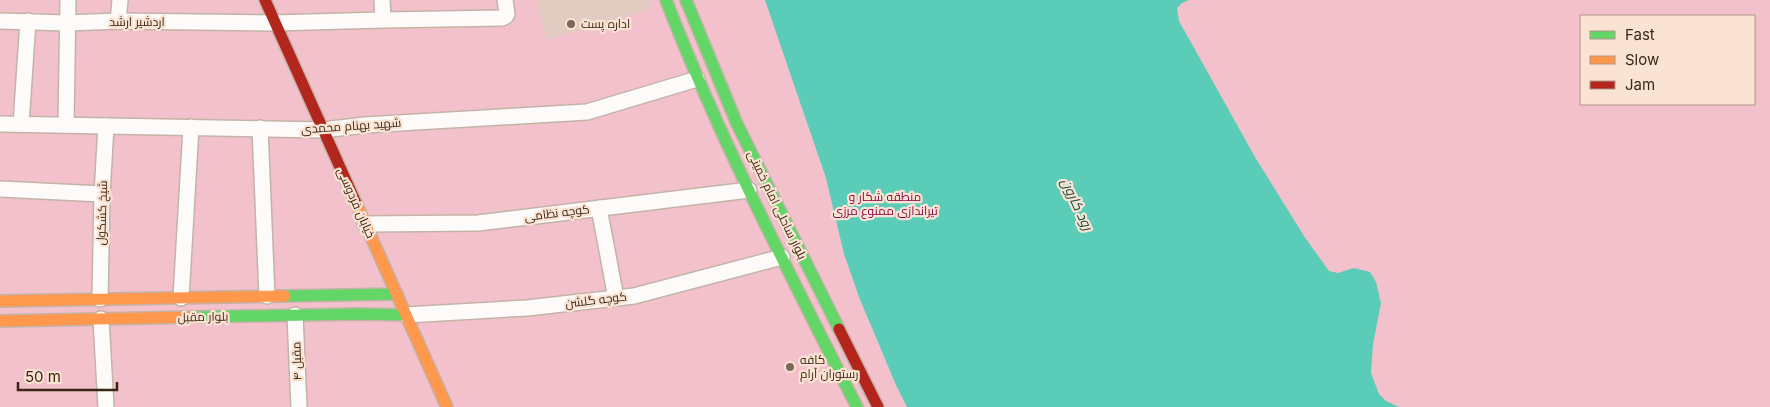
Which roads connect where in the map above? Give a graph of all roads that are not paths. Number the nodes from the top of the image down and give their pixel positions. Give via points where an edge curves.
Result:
1 (68, 0) edge
2 (120, 0) edge
3 (265, 0) edge
4 (382, 0) edge
5 (505, 0) edge
6 (666, 0) edge
7 (686, 0) edge
8 (383, 20) junction
9 (0, 21) edge
10 (28, 21) junction
11 (118, 21) junction
12 (67, 23) junction
13 (274, 23) junction
14 (697, 79) junction
15 (0, 124) edge
16 (21, 124) junction
17 (66, 125) junction
18 (106, 126) junction
19 (191, 127) junction
20 (260, 128) junction
21 (323, 130) junction
22 (0, 189) edge
23 (749, 190) junction
24 (102, 194) junction
25 (599, 208) junction
26 (365, 224) junction
27 (782, 257) junction
28 (396, 294) junction
29 (267, 296) junction
30 (181, 298) junction
31 (616, 298) junction
32 (100, 299) junction
33 (0, 301) edge
34 (296, 315) junction
35 (406, 315) junction
36 (101, 319) junction
37 (0, 321) edge
38 (106, 407) edge
39 (299, 407) edge
40 (447, 407) edge
41 (857, 407) edge
42 (878, 407) edge

1 - 12 street
2 - 11 street
3 - 13 main road, خیابان فردوسی
4 - 8 street
5 - 8 street, اردشیر ارشد via 507,14 502,18
6 - 14 main road, بلوار ساحلی امام خمینی
7 - 42 main road, بلوار ساحلی امام خمینی via 737,124
8 - 13 street, اردشیر ارشد
9 - 10 street, اردشیر ارشد
10 - 12 street, اردشیر ارشد
10 - 16 street
11 - 12 street, اردشیر ارشد
11 - 13 street, اردشیر ارشد
12 - 17 street
13 - 21 main road, خیابان فردوسی
14 - 21 street, شهید بهنام محمدی via 587,112
14 - 23 main road, بلوار ساحلی امام خمینی
15 - 16 street, شهید بهنام محمدی
16 - 17 street, شهید بهنام محمدی
17 - 18 street, شهید بهنام محمدی
18 - 19 street, شهید بهنام محمدی
18 - 24 street, شیخ کشکول
19 - 20 street, شهید بهنام محمدی
19 - 30 street
20 - 21 street, شهید بهنام محمدی
20 - 29 street
21 - 26 main road, خیابان فردوسی
22 - 24 street
23 - 25 street, کوچه نظامی
23 - 27 main road, بلوار ساحلی امام خمینی
24 - 32 street, شیخ کشکول
25 - 26 street, کوچه نظامی via 478,223
25 - 31 street
26 - 28 main road, خیابان فردوسی
27 - 31 street, کوچه گلشن
27 - 41 main road, بلوار ساحلی امام خمینی
28 - 29 main road, بلوار مقبل
28 - 35 main road, خیابان فردوسی
29 - 30 main road, بلوار مقبل
30 - 32 main road, بلوار مقبل
31 - 35 street, کوچه گلشن via 527,308
32 - 33 main road, بلوار مقبل
34 - 35 main road, بلوار مقبل
34 - 36 main road, بلوار مقبل
34 - 39 street, مقبل ۴
35 - 40 main road, خیابان فردوسی
36 - 37 main road, بلوار مقبل
36 - 38 street

